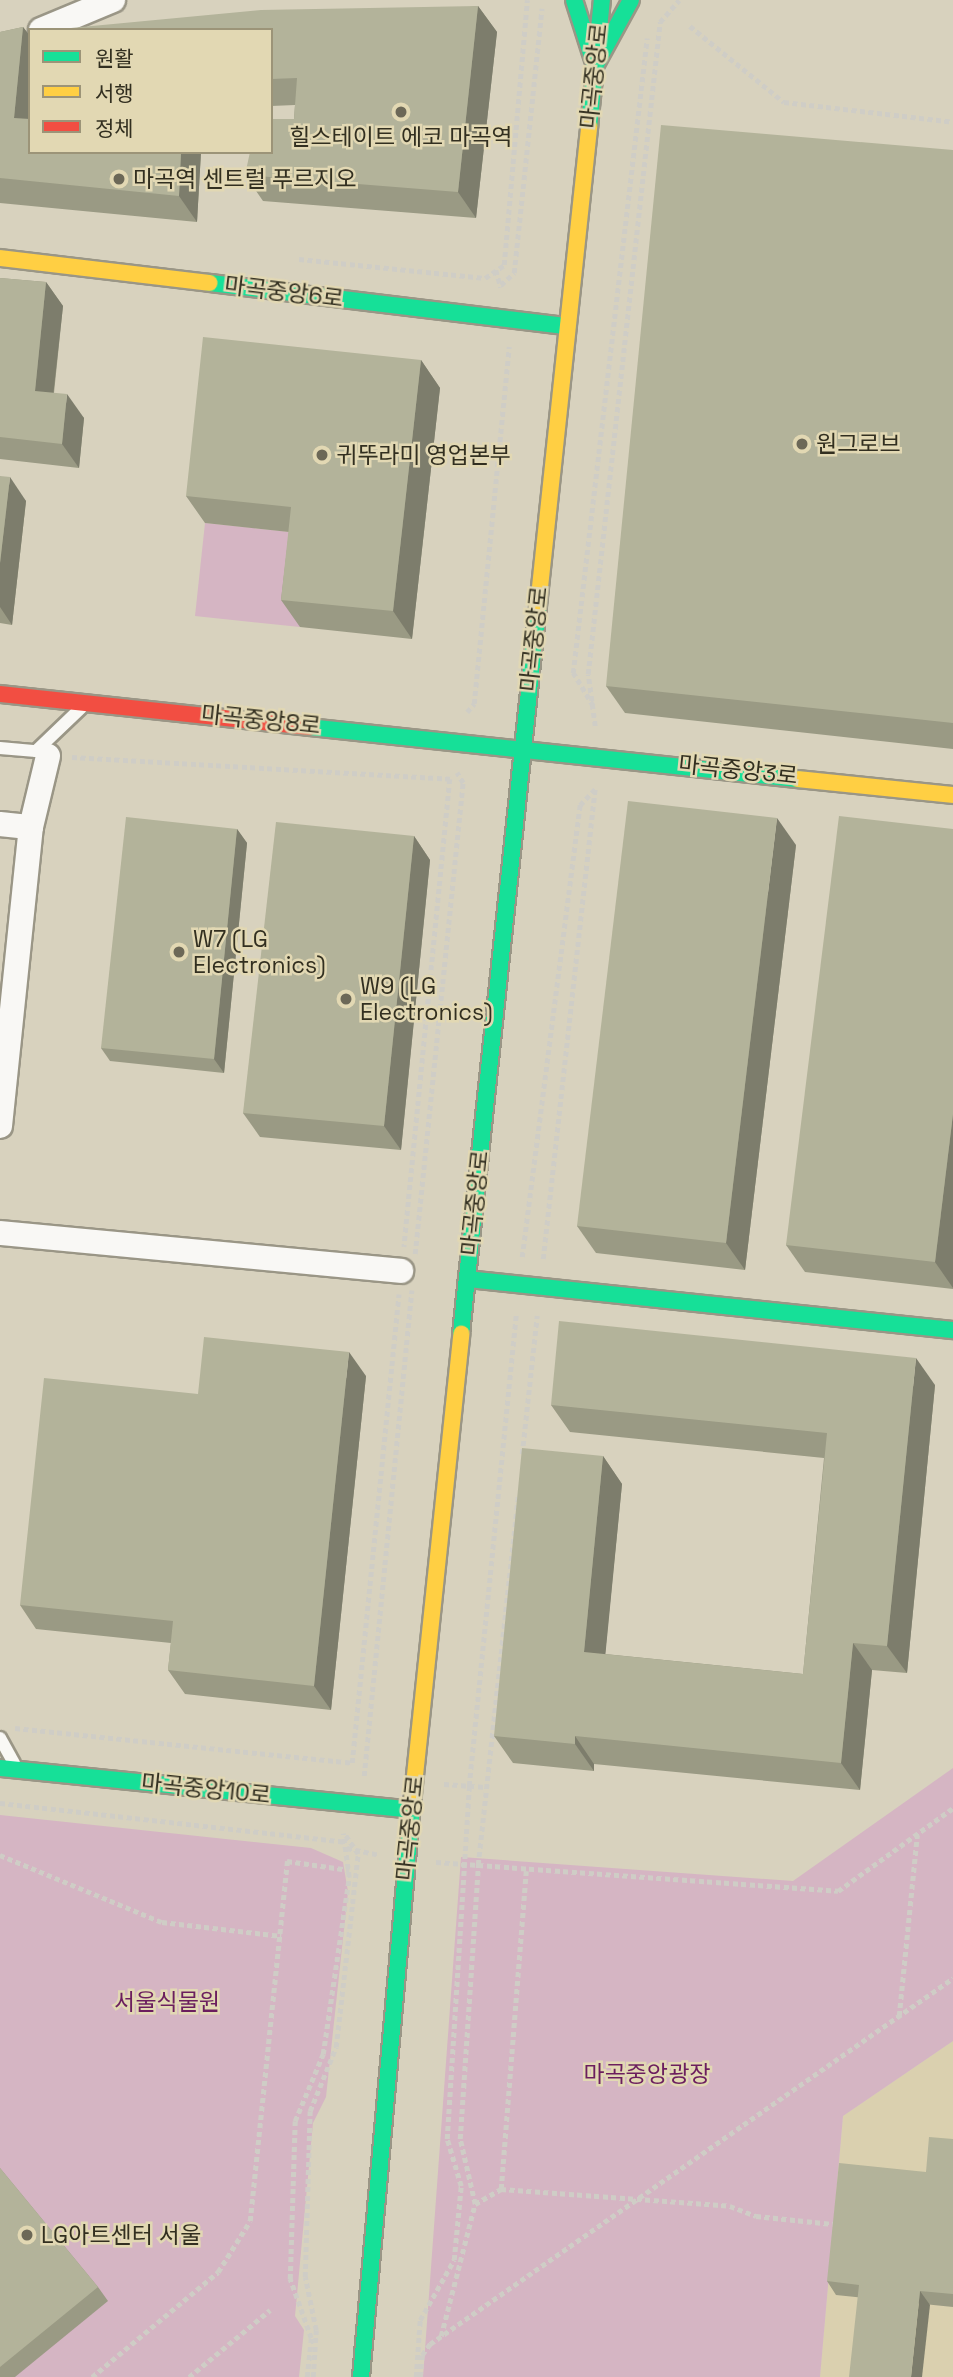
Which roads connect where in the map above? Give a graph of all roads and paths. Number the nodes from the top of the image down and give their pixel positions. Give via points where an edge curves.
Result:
1 (113, 0) edge
2 (527, 0) edge
3 (542, 0) edge
4 (574, 0) edge
5 (602, 0) edge
6 (631, 0) edge
7 (679, 0) edge
8 (690, 26) dead end
9 (47, 28) edge
10 (648, 32) dead end
11 (595, 66) junction
12 (953, 122) edge
13 (0, 258) edge
14 (299, 259) dead end
15 (496, 270) junction
16 (568, 326) junction
17 (509, 344) dead end
18 (0, 694) edge
19 (87, 702) junction
20 (460, 720) dead end
21 (522, 747) junction
22 (0, 748) edge
23 (48, 756) dead end
24 (953, 795) edge
25 (0, 824) edge
26 (31, 827) junction
27 (0, 1126) edge
28 (0, 1233) edge
29 (401, 1271) dead end
30 (467, 1279) junction
31 (519, 1284) junction
32 (540, 1287) junction
33 (953, 1330) edge
34 (520, 1467) edge
35 (519, 1481) edge
36 (0, 1738) edge
37 (0, 1768) edge
38 (18, 1770) junction
39 (0, 1803) edge
40 (953, 1808) edge
41 (411, 1810) junction
42 (917, 1835) junction
43 (346, 1845) junction
44 (358, 1854) junction
45 (0, 1855) edge
46 (478, 1865) junction
47 (349, 1870) junction
48 (526, 1871) junction
49 (281, 1936) junction
50 (953, 1979) edge
51 (899, 2016) junction
52 (501, 2189) junction
53 (637, 2200) junction
54 (475, 2204) junction
55 (834, 2224) edge
56 (270, 2310) dead end
57 (441, 2337) junction
58 (92, 2377) edge
59 (189, 2377) edge
60 (307, 2377) edge
61 (313, 2377) edge
62 (361, 2377) edge
63 (418, 2377) edge

1 - 9 street
2 - 15 path via 504,265
3 - 15 path via 514,273 501,285
4 - 11 main road
5 - 11 main road, 마곡중앙로
6 - 11 main road
7 - 10 path via 660,22 588,674 595,710 573,673
8 - 12 path via 784,102
11 - 16 main road, 마곡중앙로
13 - 16 main road, 마곡중앙6로
14 - 15 path via 485,278
16 - 21 main road, 마곡중앙로
17 - 20 path via 474,704
18 - 19 main road, 마곡중앙8로
19 - 21 main road, 마곡중앙8로
19 - 22 lane via 36,751
21 - 24 main road, 마곡중앙3로
21 - 30 main road, 마곡중앙로
23 - 26 street via 42,801
25 - 26 street
26 - 27 street
28 - 29 street
30 - 31 main road, 마곡중앙로
30 - 41 main road, 마곡중앙로
31 - 32 main road, 마곡중앙로
31 - 32 path via 580,805 595,789
31 - 63 path via 470,1763 447,2139 461,2186 454,2260 420,2320
32 - 33 main road, 마곡중앙로
32 - 34 path
35 - 46 path
36 - 38 lane
37 - 38 main road, 마곡중앙10로
38 - 41 main road, 마곡중앙10로
39 - 43 path
40 - 42 path
41 - 62 main road, 마곡중앙로
42 - 48 path via 838,1891
42 - 51 path
43 - 44 path
43 - 44 path via 343,1832
43 - 47 path
44 - 61 path via 336,2047 310,2111 305,2277 316,2330
45 - 49 path via 162,1922
46 - 48 path
46 - 54 path via 460,2139
47 - 49 path via 287,1861
47 - 60 path via 323,2054 295,2122 290,2279 311,2338
48 - 52 path
49 - 58 path via 250,2221 218,2273
50 - 51 path
51 - 53 path
52 - 53 path
52 - 54 path
53 - 55 path via 730,2206 756,2216
53 - 57 path
54 - 57 path
56 - 59 path
57 - 63 path via 422,2355

